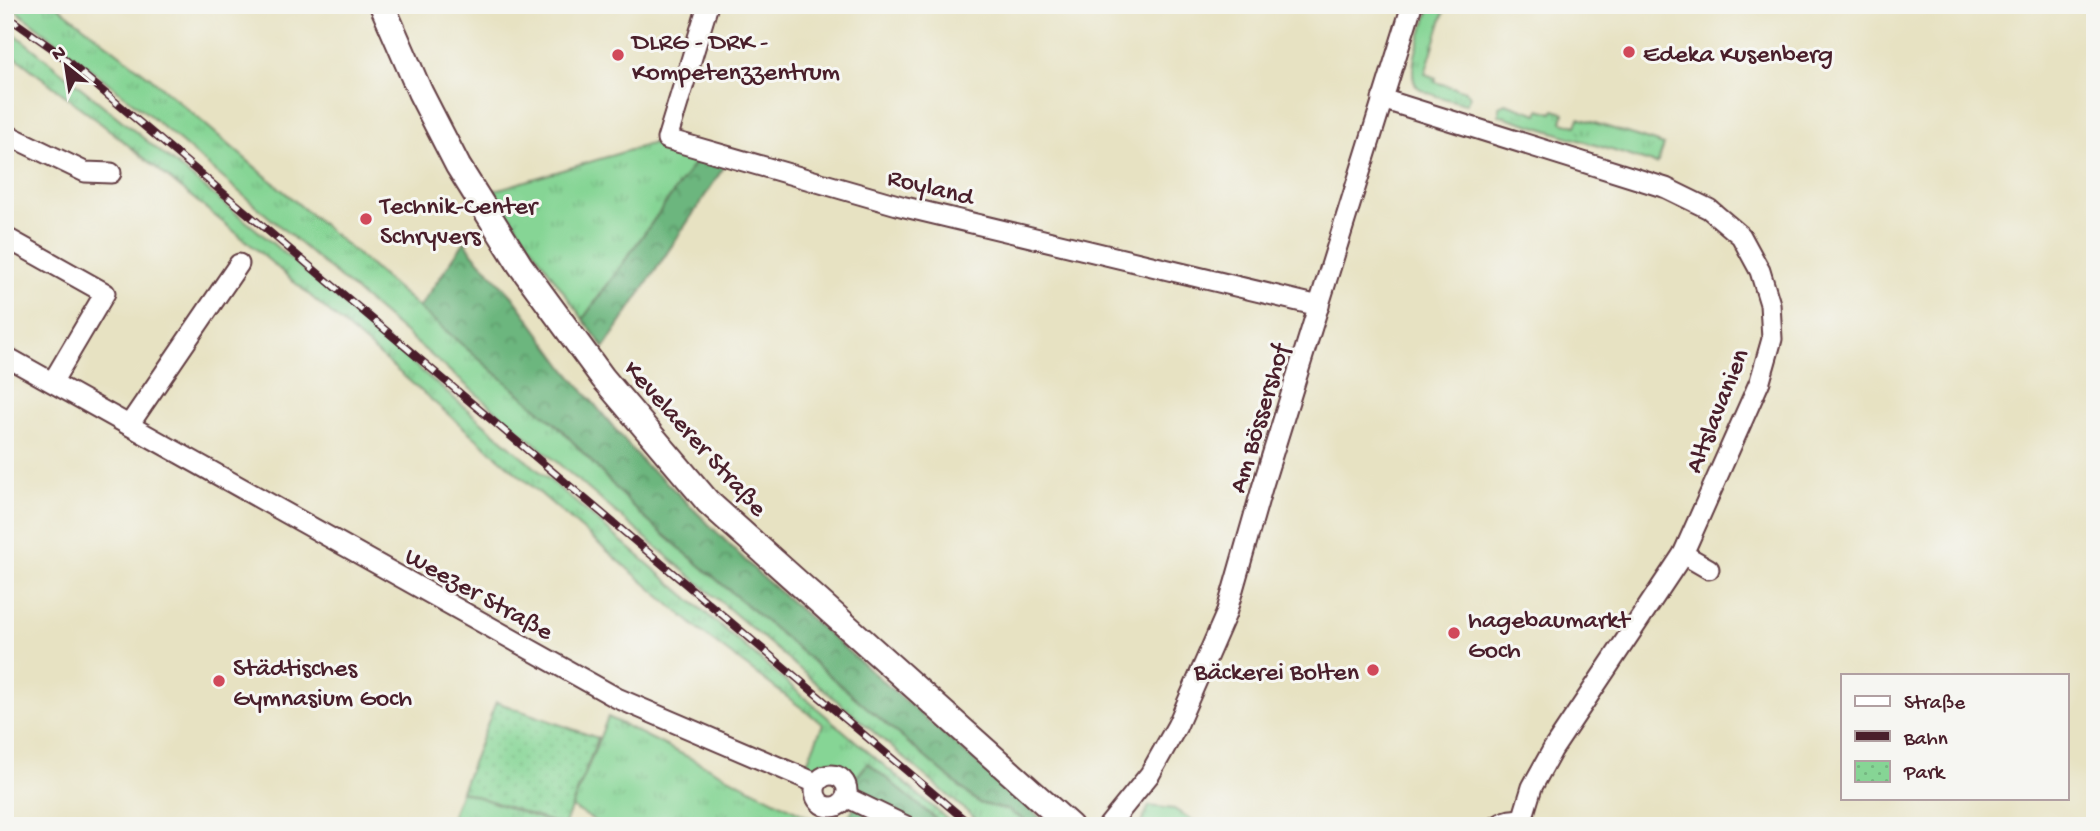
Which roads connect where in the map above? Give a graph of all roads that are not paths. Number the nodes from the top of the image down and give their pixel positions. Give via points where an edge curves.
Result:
1 (382, 5) edge
2 (708, 5) edge
3 (1412, 5) edge
4 (1382, 99) junction
5 (5, 140) edge
6 (111, 173) dead end
7 (5, 237) edge
8 (239, 264) dead end
9 (1319, 306) junction
10 (5, 356) edge
11 (53, 382) junction
12 (129, 425) junction
13 (1683, 554) junction
14 (1709, 569) dead end
15 (1526, 823) edge
16 (906, 826) edge
17 (1070, 826) edge
18 (1108, 826) edge
19 (1497, 826) edge

1 - 17 main road, Kevelaerer Straße via 458,166 520,265 603,379 708,502
2 - 9 street, Royland via 667,139 901,205
3 - 4 street, Am Bössershof
4 - 9 street, Am Bössershof
4 - 13 street, Altslavanien via 1666,188 1709,209 1741,236 1760,271 1770,304 1772,339 1760,381
5 - 6 street via 12,137 85,172
7 - 11 street via 105,293
8 - 12 street
9 - 18 street, Am Bössershof via 1226,614 1150,774
10 - 11 street, Weezer Straße
11 - 12 street, Weezer Straße
12 - 16 street, Weezer Straße via 617,698 816,783 814,795 821,804 838,806 846,797
13 - 14 street
13 - 15 street, Altslavanien via 1553,748 1532,787
15 - 19 street via 1507,819

